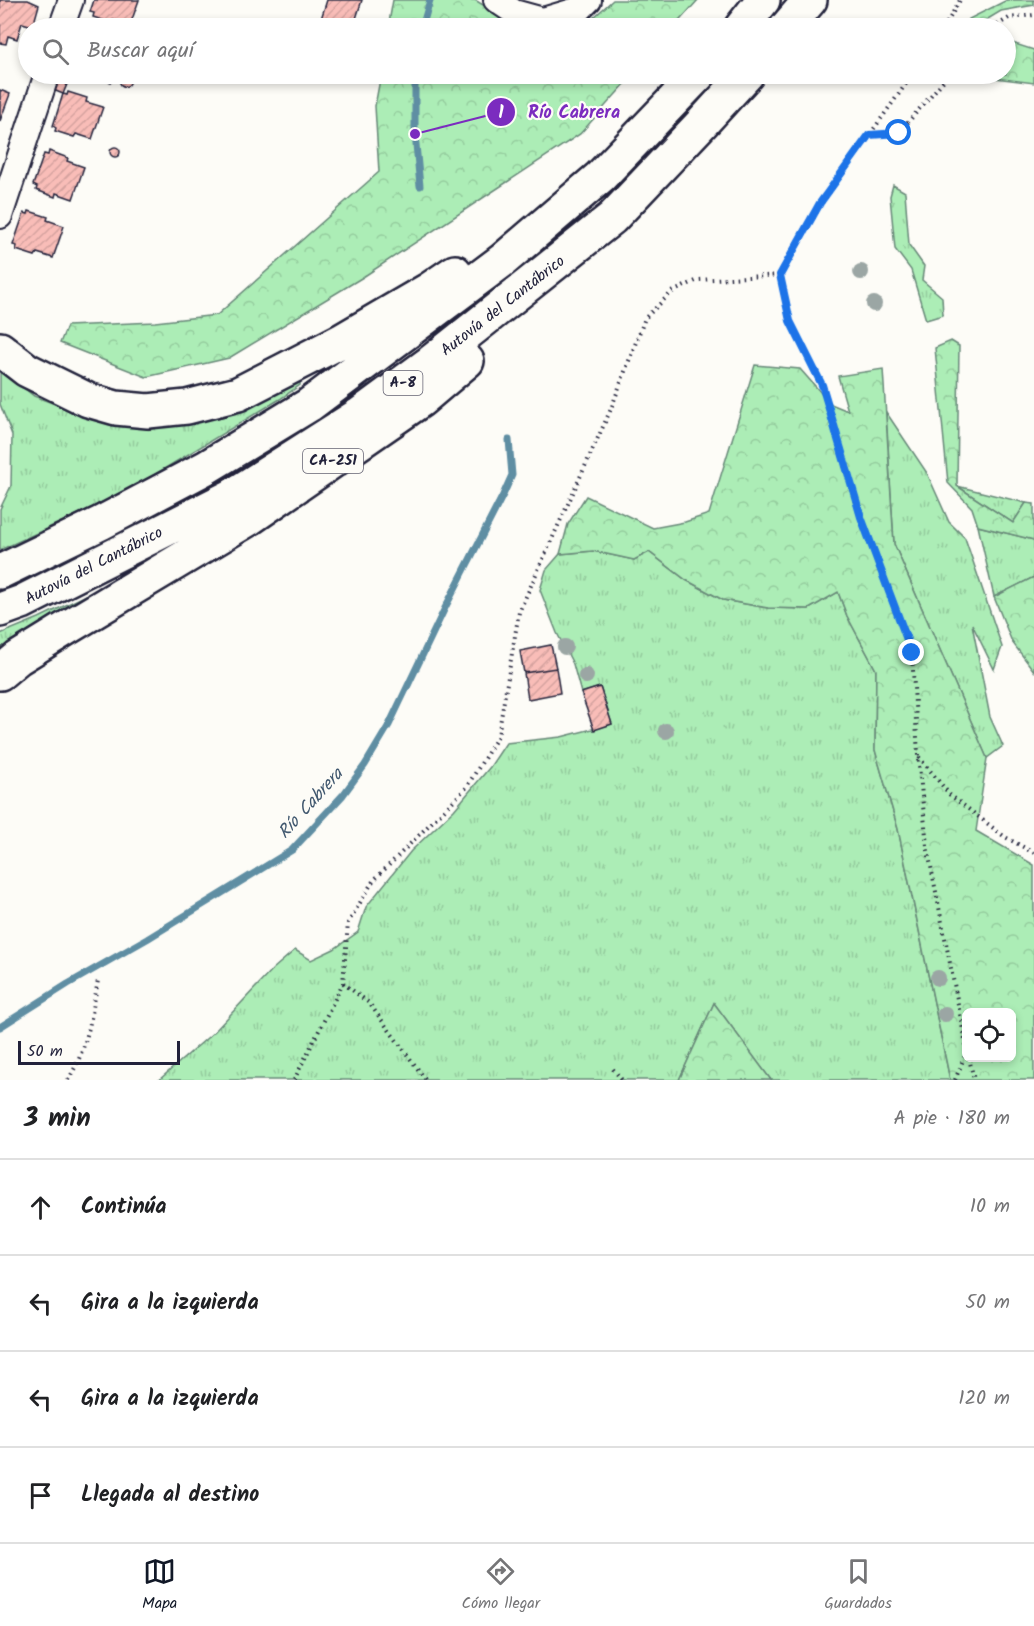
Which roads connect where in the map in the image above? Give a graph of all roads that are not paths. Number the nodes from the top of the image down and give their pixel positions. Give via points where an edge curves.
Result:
1 (71, 0) edge
2 (496, 0) edge
3 (589, 0) edge
4 (763, 0) edge
5 (810, 0) edge
6 (65, 18) edge
7 (536, 18) edge
8 (550, 18) edge
9 (749, 18) edge
10 (795, 18) edge
11 (44, 84) edge
12 (689, 84) edge
13 (738, 84) edge
14 (600, 177) junction
15 (0, 216) edge
16 (612, 218) junction
17 (0, 350) edge
18 (0, 572) edge
19 (0, 610) edge
20 (0, 673) edge

1 - 6 street
2 - 7 street via 514,12
3 - 8 street via 580,9
4 - 9 highway
5 - 10 highway
11 - 15 street
12 - 14 highway, A-8
13 - 16 highway, Autovía del Cantábrico / A-8
14 - 17 highway via 430,289 238,394 177,408 116,408 88,400 27,370
14 - 18 highway, A-8 via 503,260 309,405 207,467
16 - 19 highway, Autovía del Cantábrico / A-8 via 359,416 232,496
16 - 20 highway, CA-251 via 524,315 421,400 250,518 65,628

